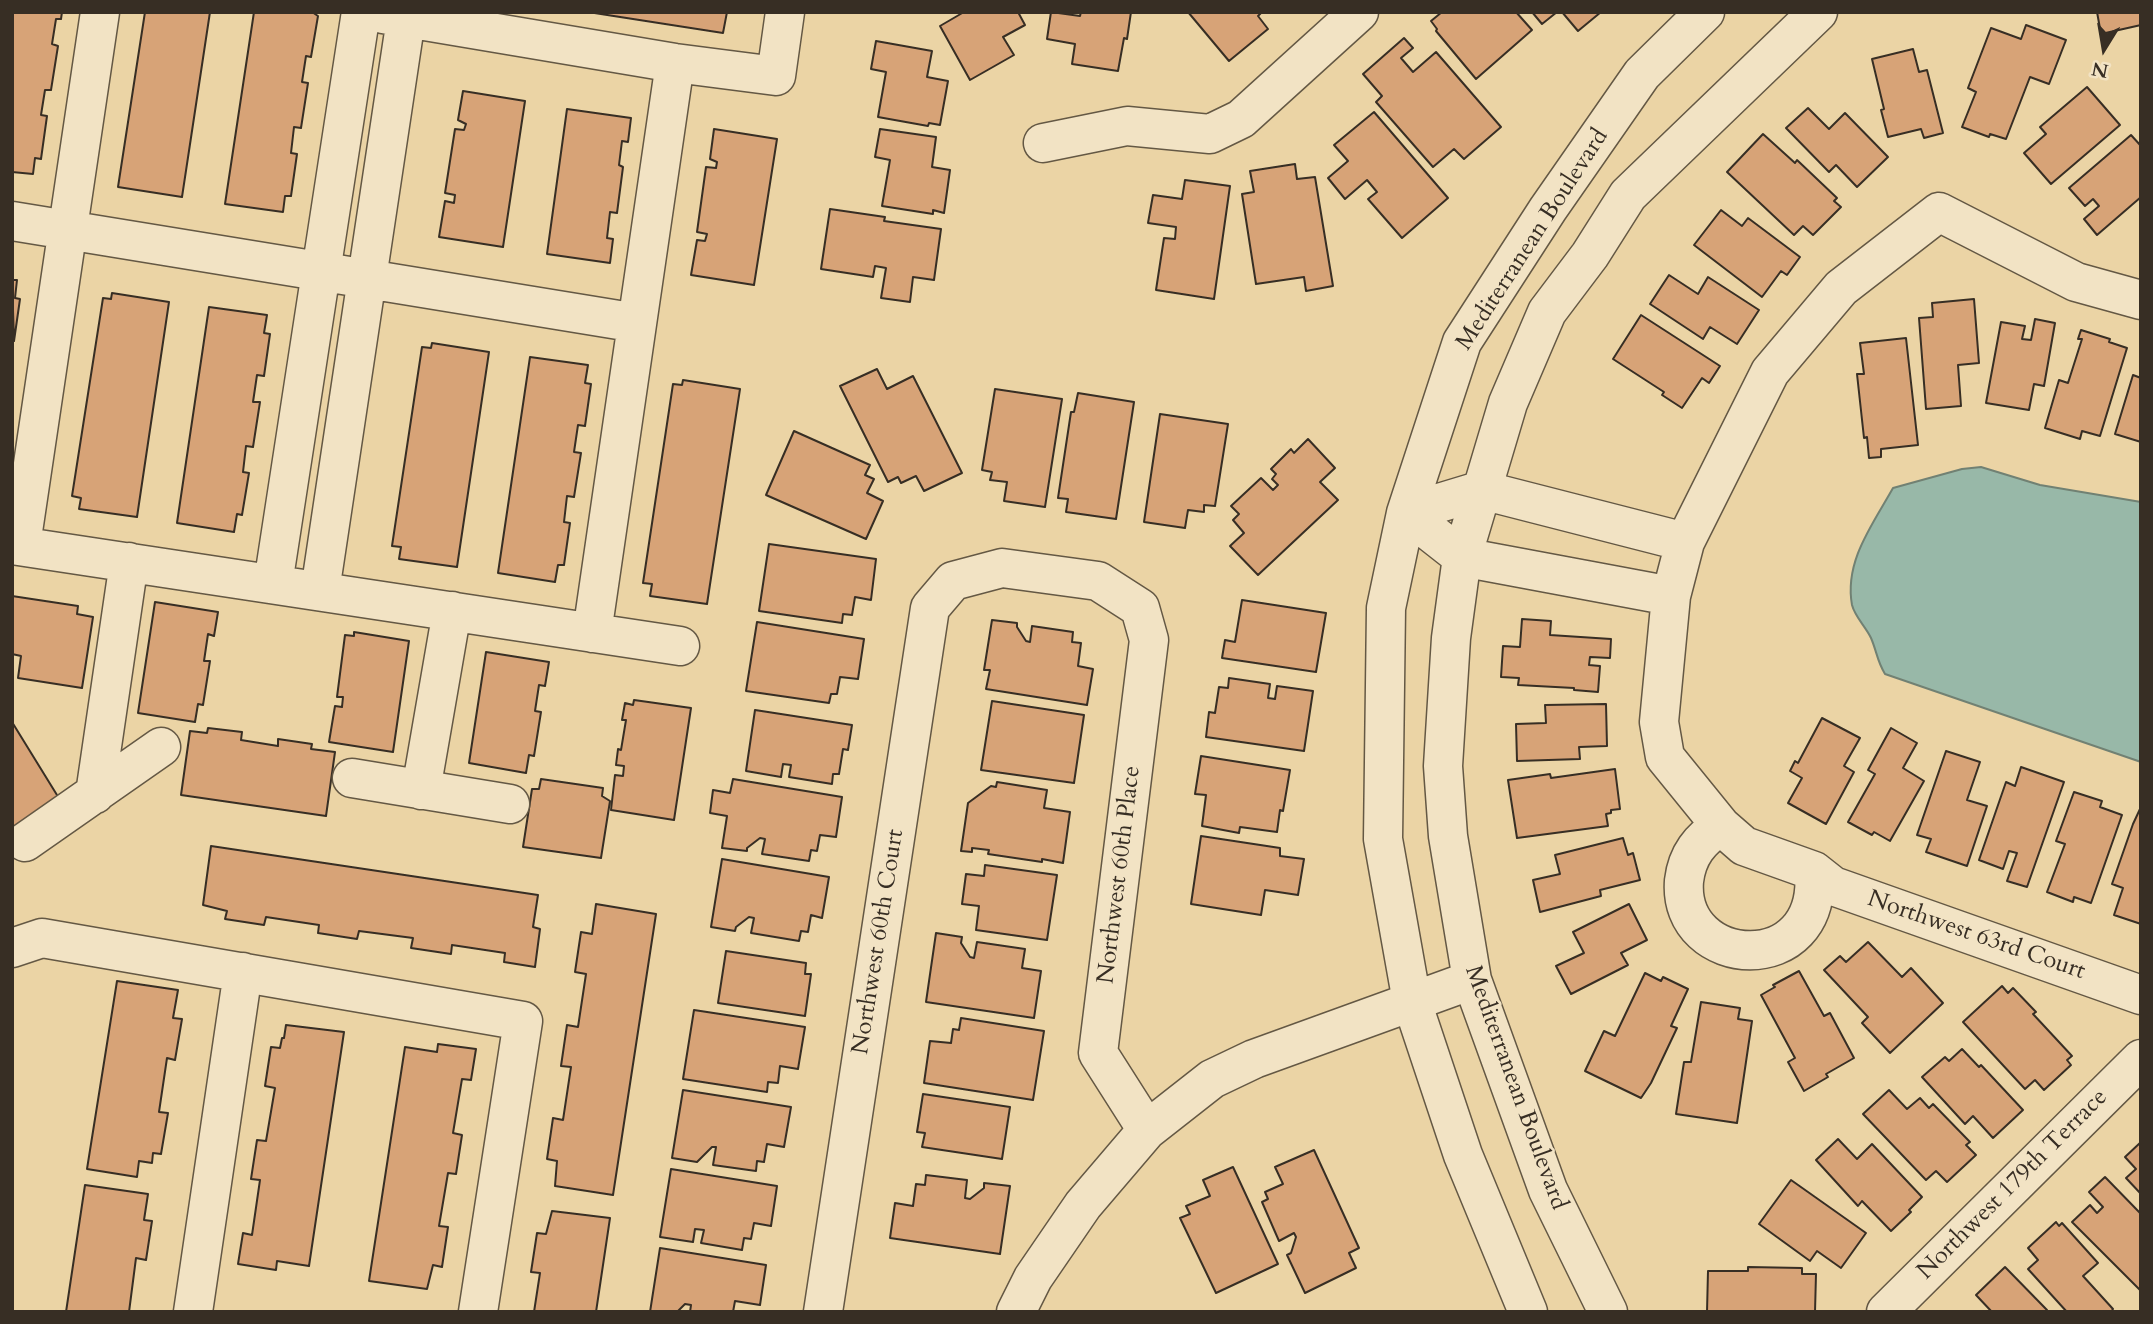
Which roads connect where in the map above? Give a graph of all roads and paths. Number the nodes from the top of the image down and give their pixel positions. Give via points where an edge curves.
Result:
1 (100, 12) edge
2 (360, 12) edge
3 (785, 12) edge
4 (1359, 12) edge
5 (1705, 12) edge
6 (1818, 12) edge
7 (396, 14) edge
8 (674, 63) junction
9 (1043, 143) dead end
10 (12, 221) edge
11 (68, 230) junction
12 (321, 271) junction
13 (367, 279) junction
14 (2141, 300) edge
15 (637, 323) junction
16 (1482, 490) junction
17 (1406, 513) junction
18 (1685, 541) junction
19 (17, 545) edge
20 (1462, 557) junction
21 (129, 562) junction
22 (273, 584) junction
23 (320, 591) junction
24 (1671, 596) junction
25 (1140, 608) joint
26 (452, 611) junction
27 (592, 632) junction
28 (680, 646) dead end
29 (161, 747) dead end
30 (352, 778) dead end
31 (421, 790) junction
32 (94, 794) junction
33 (510, 804) dead end
34 (1721, 825) junction
35 (26, 842) dead end
36 (1815, 871) junction
37 (12, 948) edge
38 (243, 972) junction
39 (1472, 980) junction
40 (2141, 995) edge
41 (1412, 1002) junction
42 (2141, 1059) edge
43 (1147, 1130) junction
44 (193, 1312) edge
45 (478, 1312) edge
46 (823, 1312) edge
47 (1016, 1312) edge
48 (1528, 1312) edge
49 (1608, 1312) edge
50 (1886, 1312) edge

1 - 11 street
2 - 12 street
3 - 8 street via 776,76
4 - 9 street via 1241,119 1210,134 1127,126
5 - 17 street, Mediterranean Boulevard via 1642,74 1462,342
6 - 16 street, Mediterranean Boulevard via 1628,195 1547,312 1508,403
7 - 8 street
7 - 13 street
8 - 15 street
10 - 11 street
11 - 12 street
11 - 19 street
12 - 13 street
12 - 22 street
13 - 15 street
13 - 23 street
14 - 18 street, Northwest 63rd Court via 2076,282 1939,212 1840,288 1770,372
15 - 27 street
16 - 17 street
16 - 18 street
16 - 20 street, Mediterranean Boulevard
17 - 20 street
17 - 41 street, Mediterranean Boulevard via 1386,608 1384,839
18 - 24 street, Northwest 63rd Court
19 - 21 street
20 - 24 street
20 - 39 street, Mediterranean Boulevard via 1451,638 1443,766 1448,836
21 - 22 street
21 - 32 street
22 - 23 street
23 - 26 street
24 - 34 street, Northwest 63rd Court via 1659,722 1665,757
25 - 43 street, Northwest 60th Place via 1149,640 1098,1053
25 - 46 street, Northwest 60th Court via 1098,581 1002,568 953,581 930,608
26 - 27 street
26 - 31 street
27 - 28 street
29 - 32 street
30 - 31 street
31 - 33 street
32 - 35 street
34 - 36 street, Northwest 63rd Court via 1744,846
34 - 36 street via 1693,852 1684,880 1688,909 1712,940 1749,951 1787,940 1802,927 1811,910
36 - 40 street, Northwest 63rd Court via 1833,886
37 - 38 street via 42,938
38 - 44 street
38 - 45 street via 523,1021
39 - 41 street
39 - 49 street, Mediterranean Boulevard via 1548,1189
41 - 43 street via 1254,1059 1212,1079
41 - 48 street, Mediterranean Boulevard via 1463,1155
42 - 50 street, Northwest 179th Terrace
43 - 47 street via 1083,1205 1033,1278

